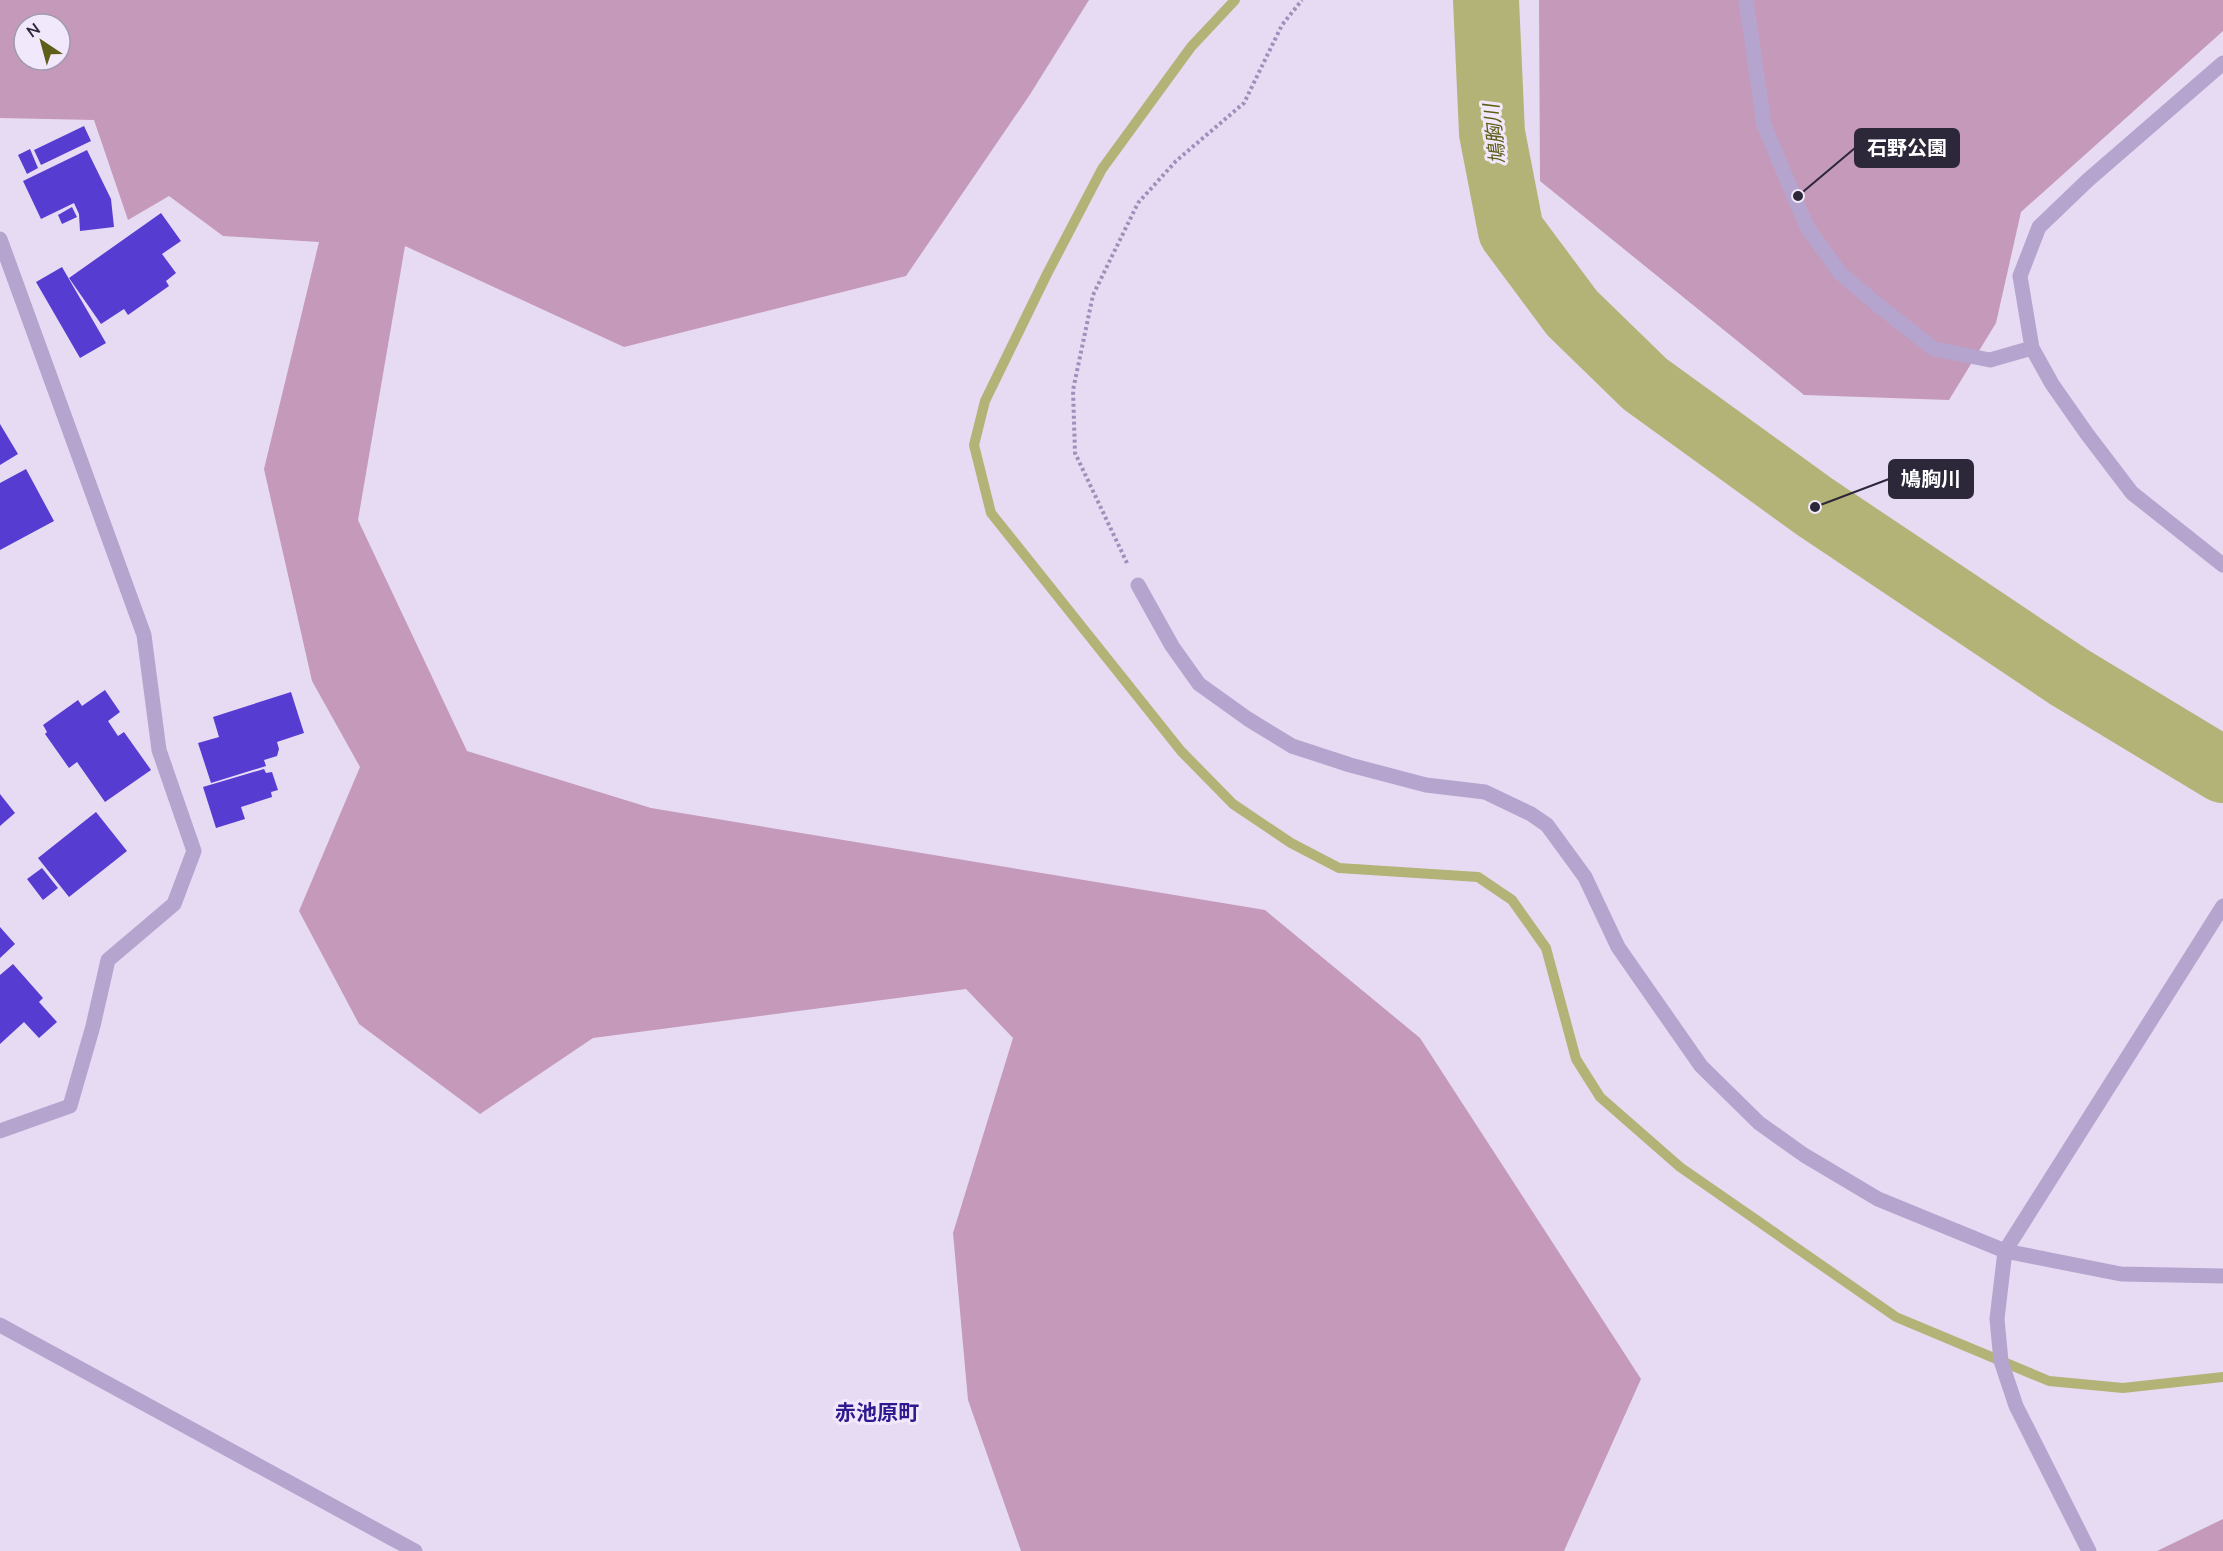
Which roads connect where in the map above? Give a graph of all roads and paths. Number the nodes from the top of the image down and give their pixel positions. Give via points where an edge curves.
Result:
1 (1302, 0) edge
2 (1746, 0) edge
3 (2223, 63) edge
4 (0, 239) edge
5 (2032, 348) junction
6 (2223, 565) edge
7 (1138, 585) joint
8 (2223, 906) edge
9 (0, 1131) edge
10 (2005, 1251) junction
11 (2223, 1276) edge
12 (0, 1325) edge
13 (415, 1551) edge
14 (2089, 1551) edge

1 - 7 path via 1281,25 1244,103 1176,161 1138,203 1094,295 1073,390 1075,453
2 - 5 street via 1764,125 1807,227 1840,273 1934,349 1990,360
3 - 5 street via 2039,227 2020,276
4 - 9 street via 144,634 159,750 194,851 174,904 108,960 70,1106
5 - 6 street via 2052,384 2132,493
7 - 10 street via 1172,646 1199,684 1292,746 1426,785 1485,792 1547,825 1585,877 1618,947 1701,1066 1759,1123 1804,1155 1878,1198
8 - 10 street
10 - 11 street via 2121,1274
10 - 14 street via 1997,1319 2001,1361 2016,1406
12 - 13 street

